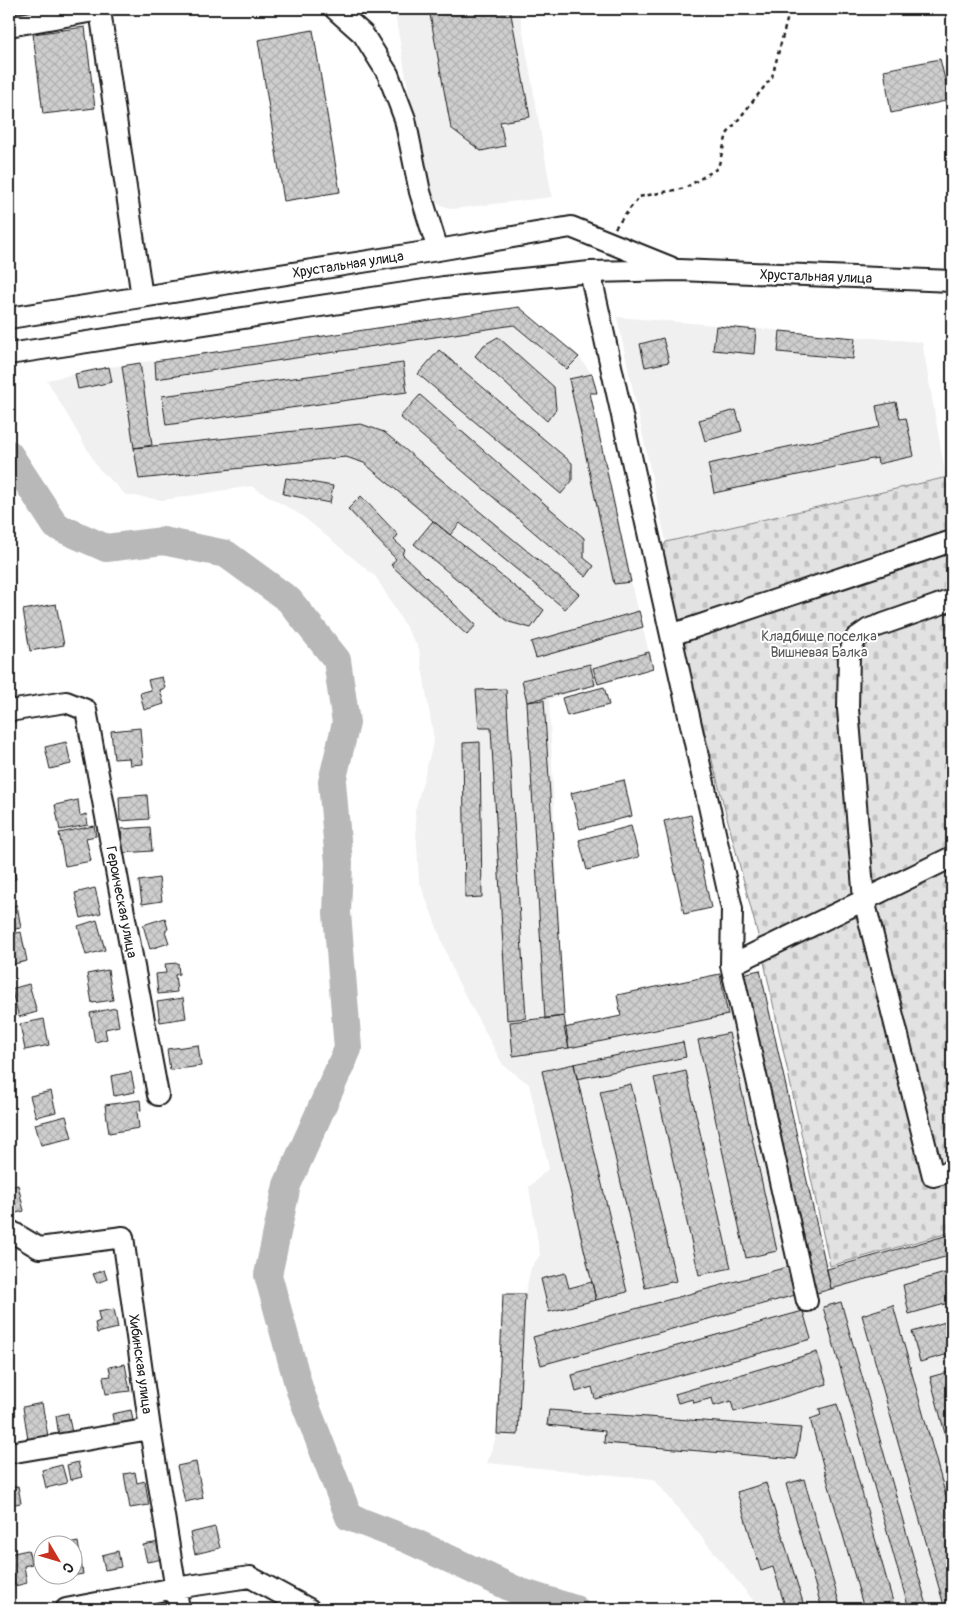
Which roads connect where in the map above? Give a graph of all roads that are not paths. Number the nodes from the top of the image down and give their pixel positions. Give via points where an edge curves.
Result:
1 (100, 9) edge
2 (335, 9) edge
3 (358, 9) edge
4 (9, 26) edge
5 (363, 34) junction
6 (438, 250) junction
7 (679, 270) junction
8 (590, 272) junction
9 (952, 281) edge
10 (142, 297) junction
11 (9, 318) edge
12 (9, 354) edge
13 (952, 541) edge
14 (952, 600) edge
15 (671, 635) junction
16 (9, 711) edge
17 (952, 857) edge
18 (864, 900) junction
19 (731, 965) junction
20 (158, 1095) dead end
21 (952, 1171) edge
22 (9, 1230) edge
23 (807, 1301) dead end
24 (150, 1429) junction
25 (9, 1453) edge
26 (175, 1588) junction
27 (66, 1609) edge
28 (179, 1609) edge
29 (309, 1609) edge

1 - 4 street
1 - 10 street
2 - 5 street
3 - 5 street
5 - 6 street via 388,74 405,119 420,192
6 - 7 street, Хрустальная улица via 571,227
6 - 10 street, Хрустальная улица
7 - 8 street, Хрустальная улица
7 - 9 street, Хрустальная улица
8 - 12 street, Хрустальная улица via 444,287
8 - 15 street
10 - 11 street, Хрустальная улица
13 - 15 street
14 - 18 street via 869,629 856,638 849,654 848,709
15 - 19 street via 732,909
16 - 20 street, Героическая улица via 66,702 86,710
17 - 18 street
18 - 19 street
18 - 21 street via 933,1176
19 - 23 street
22 - 24 street, Хибинская улица via 39,1248 123,1237
24 - 25 street
24 - 26 street, Хибинская улица
26 - 27 street
26 - 28 street, Хибинская улица
26 - 29 street via 250,1577

